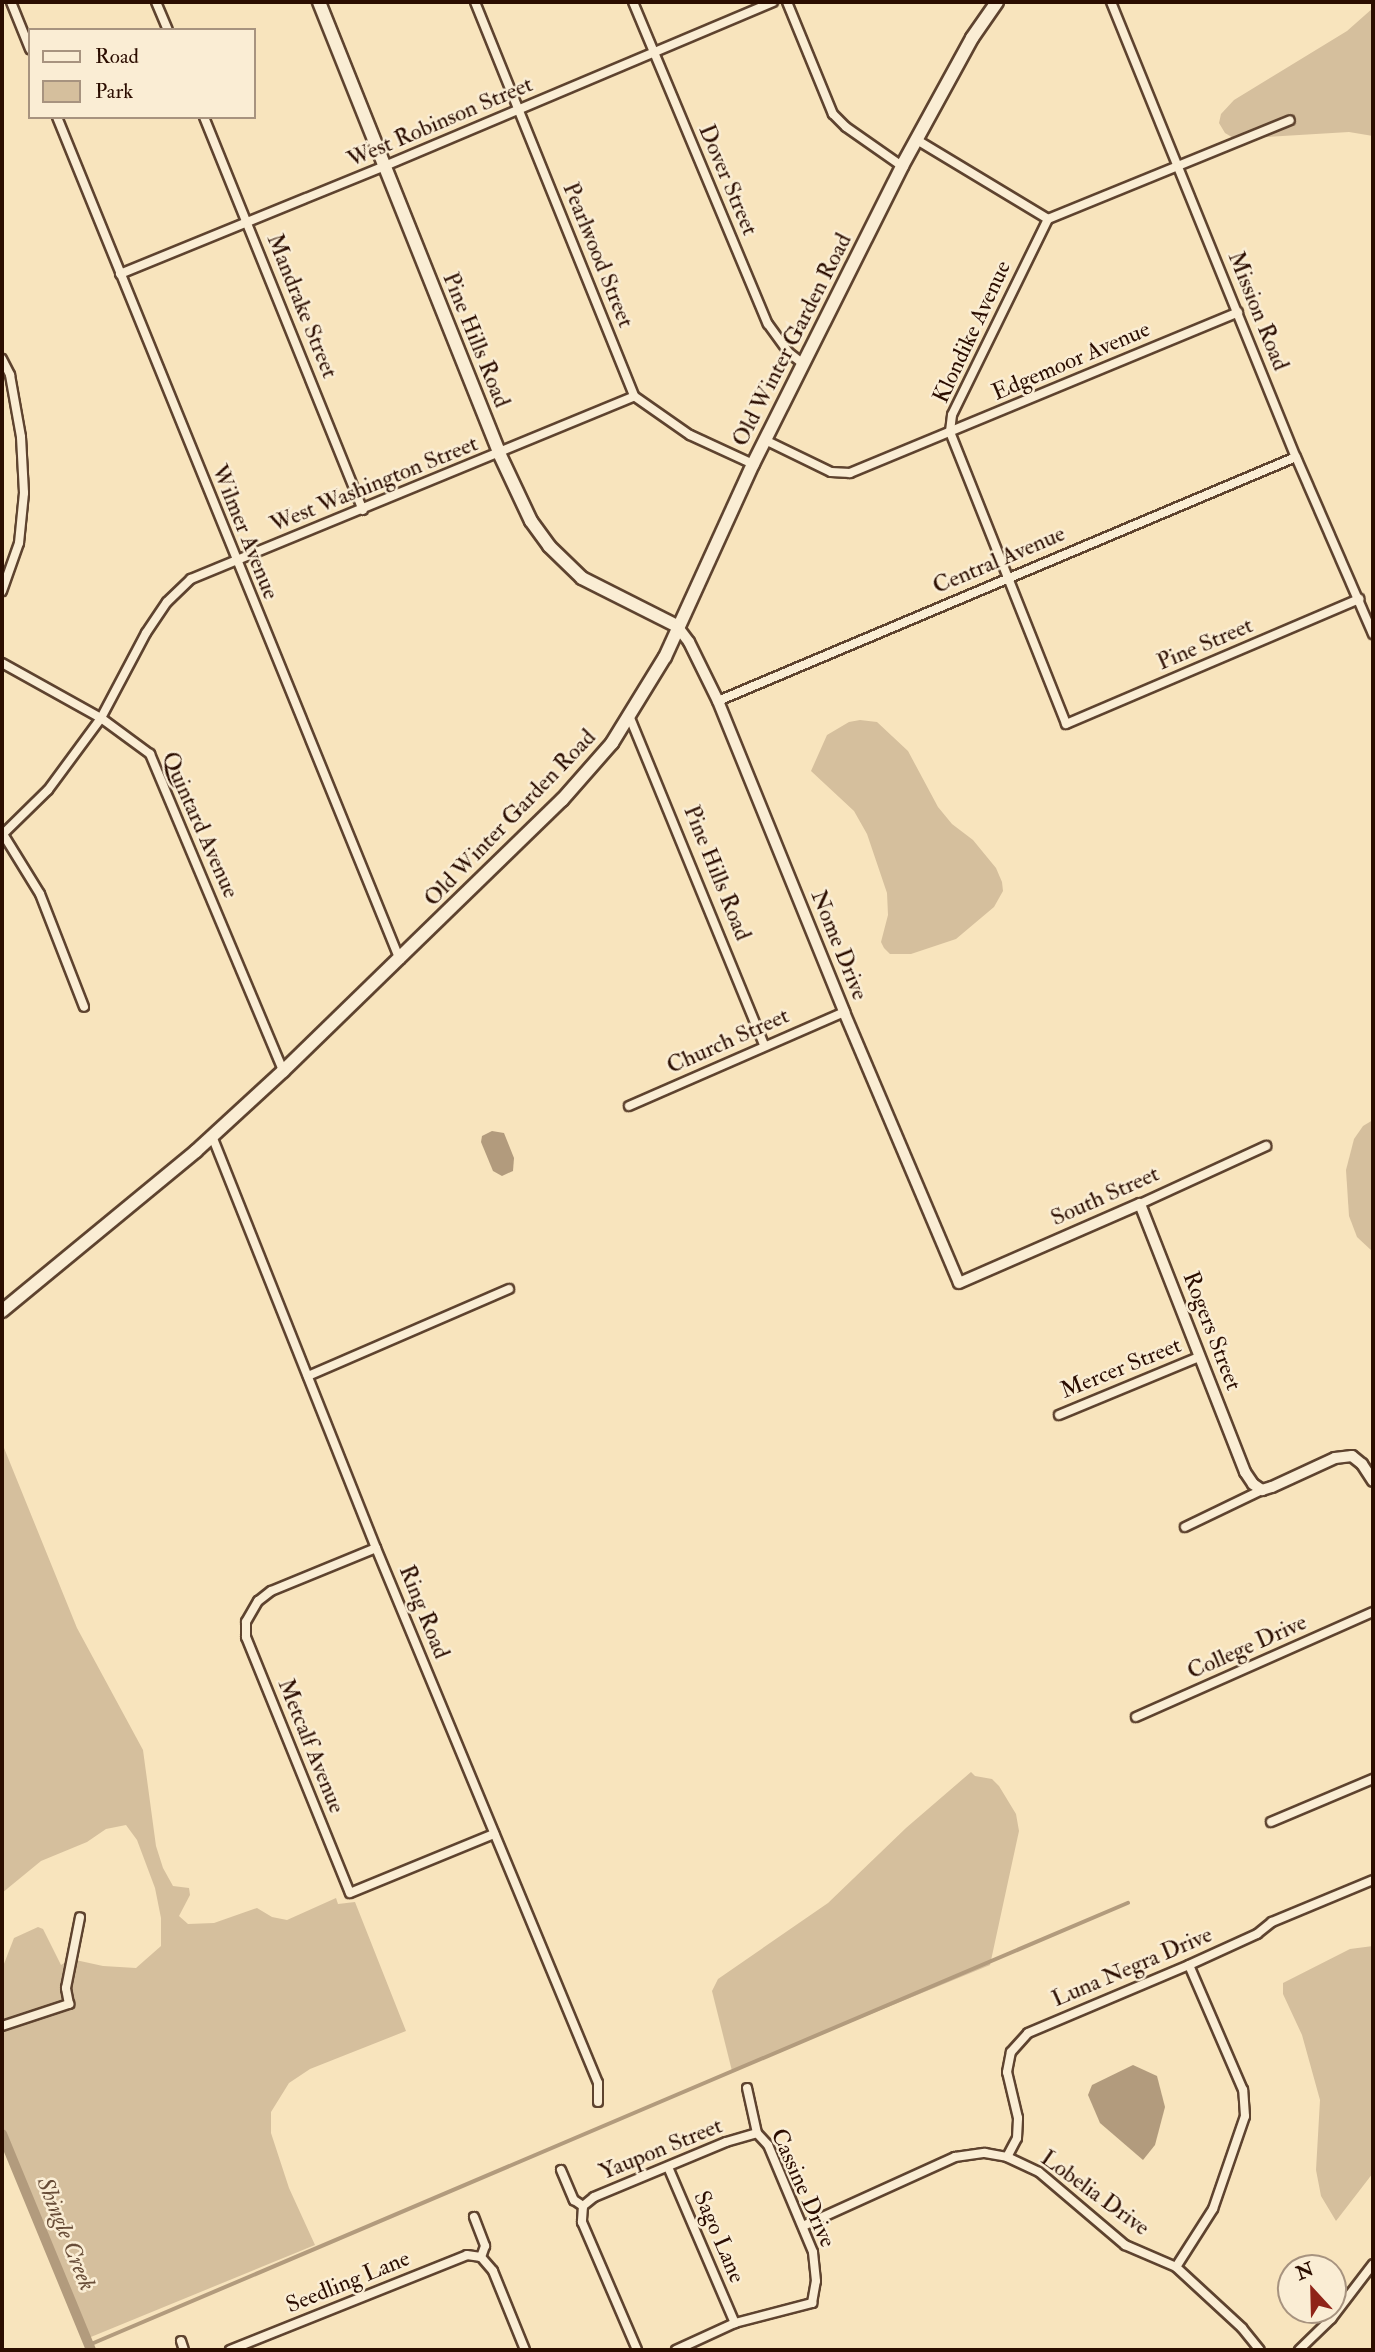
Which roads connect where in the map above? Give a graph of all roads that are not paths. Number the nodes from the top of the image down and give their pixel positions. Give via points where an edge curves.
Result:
1 (11, 2) edge
2 (156, 2) edge
3 (319, 2) edge
4 (475, 2) edge
5 (633, 2) edge
6 (773, 2) edge
7 (787, 2) edge
8 (997, 2) edge
9 (1111, 2) edge
10 (167, 28) edge
11 (28, 44) edge
12 (654, 52) junction
13 (519, 110) junction
14 (58, 119) edge
15 (205, 119) edge
16 (1290, 120) dead end
17 (917, 140) junction
18 (385, 166) junction
19 (902, 166) junction
20 (1177, 167) junction
21 (1048, 219) junction
22 (248, 221) junction
23 (120, 274) junction
24 (1238, 312) junction
25 (2, 359) edge
26 (802, 363) junction
27 (634, 396) junction
28 (950, 432) junction
29 (765, 440) junction
30 (499, 453) junction
31 (1296, 457) junction
32 (753, 464) junction
33 (363, 510) junction
34 (236, 560) junction
35 (1007, 578) junction
36 (2, 591) edge
37 (1359, 599) junction
38 (677, 626) junction
39 (1373, 634) edge
40 (2, 663) edge
41 (718, 701) junction
42 (101, 718) junction
43 (630, 718) junction
44 (1066, 724) joint
45 (3, 834) edge
46 (400, 960) junction
47 (85, 1007) dead end
48 (844, 1012) junction
49 (764, 1045) junction
50 (283, 1071) junction
51 (629, 1106) dead end
52 (212, 1136) junction
53 (1266, 1146) dead end
54 (1140, 1204) junction
55 (959, 1283) joint
56 (509, 1289) dead end
57 (2, 1311) edge
58 (1199, 1357) junction
59 (308, 1376) junction
60 (1059, 1415) dead end
61 (1373, 1479) edge
62 (1262, 1490) junction
63 (1185, 1527) dead end
64 (376, 1548) junction
65 (1373, 1612) edge
66 (1136, 1717) dead end
67 (1373, 1779) edge
68 (1271, 1822) dead end
69 (494, 1834) junction
70 (1373, 1880) edge
71 (80, 1917) dead end
72 (1189, 1965) junction
73 (2, 2026) edge
74 (747, 2088) dead end
75 (598, 2102) dead end
76 (757, 2133) junction
77 (1007, 2157) junction
78 (668, 2167) junction
79 (561, 2170) dead end
80 (583, 2207) junction
81 (474, 2217) dead end
82 (803, 2226) junction
83 (481, 2257) junction
84 (1373, 2264) edge
85 (1177, 2267) junction
86 (735, 2323) junction
87 (181, 2341) dead end
88 (184, 2350) edge
89 (230, 2350) edge
90 (524, 2350) edge
91 (637, 2350) edge
92 (676, 2350) edge
93 (1260, 2350) edge
94 (1300, 2350) edge

1 - 11 street
2 - 10 street
3 - 18 main road, Pine Hills Road
4 - 13 street, Pearlwood Street
5 - 12 street, Dover Street
6 - 12 street, West Robinson Street
7 - 19 street via 833,114
8 - 17 main road, Old Winter Garden Road via 972,38
9 - 20 street, Mission Road
12 - 13 street, West Robinson Street
12 - 26 street, Dover Street via 768,324
13 - 18 street, West Robinson Street
13 - 27 street, Pearlwood Street
14 - 23 street, Wilmer Avenue
15 - 22 street, Mandrake Street
16 - 20 street
17 - 19 main road, Old Winter Garden Road
17 - 21 street
18 - 22 street, West Robinson Street
18 - 30 main road, Pine Hills Road
19 - 26 main road, Old Winter Garden Road
20 - 21 street
20 - 24 street, Mission Road
21 - 28 street, Klondike Avenue via 952,415
22 - 23 street, West Robinson Street
22 - 33 street, Mandrake Street
23 - 34 street, Wilmer Avenue
24 - 28 street, Edgemoor Avenue
24 - 31 street, Mission Road
25 - 36 street via 21,437 24,493 19,543
26 - 29 main road, Old Winter Garden Road
27 - 30 street, West Washington Street
27 - 32 street via 690,435
28 - 29 street, Edgemoor Avenue via 850,473 831,472
28 - 35 street, Klondike Avenue
29 - 32 main road, Old Winter Garden Road
30 - 33 street, West Washington Street
30 - 38 main road, Pine Hills Road via 531,521 549,546 582,578
31 - 35 street, Central Avenue
31 - 37 street, Mission Road
32 - 38 main road, Old Winter Garden Road
33 - 34 street, West Washington Street
34 - 42 street, West Washington Street via 191,579 167,602
34 - 46 street, Wilmer Avenue
35 - 41 street, Central Avenue
35 - 44 street, Klondike Avenue
37 - 39 street, Mission Road
37 - 44 street, Pine Street
38 - 41 street, Nome Drive via 690,642
38 - 43 main road, Old Winter Garden Road
40 - 42 street, Quintard Avenue
41 - 48 street, Nome Drive
42 - 45 street, West Washington Street via 48,790
42 - 50 street, Quintard Avenue via 150,754 161,774
43 - 46 main road, Old Winter Garden Road via 562,800
43 - 49 street, Pine Hills Road
45 - 47 street via 40,894
46 - 50 main road, Old Winter Garden Road
48 - 49 street, Church Street
48 - 55 street, Nome Drive
49 - 51 street, Church Street
50 - 52 main road, Old Winter Garden Road
52 - 57 main road, Old Winter Garden Road
52 - 59 street, Ring Road
53 - 54 street, South Street
54 - 55 street, South Street
54 - 58 street, Rogers Street
56 - 59 street
58 - 60 street, Mercer Street
58 - 62 street, Rogers Street via 1245,1472
59 - 64 street, Ring Road
61 - 62 street via 1352,1455
62 - 63 street
64 - 69 street, Ring Road
64 - 69 street, Metcalf Avenue via 271,1591 250,1612 246,1637 350,1893
65 - 66 street, College Drive
67 - 68 street
69 - 75 street, Ring Road via 598,2083
70 - 72 street, Luna Negra Drive
71 - 73 street via 66,1988 69,2004
72 - 77 street, Luna Negra Drive via 1028,2033 1011,2052 1007,2072 1018,2118 1017,2138
72 - 85 street via 1243,2090 1245,2116 1213,2209
74 - 76 street, Cassine Drive
76 - 78 street, Yaupon Street
76 - 82 street, Cassine Drive via 768,2145
77 - 82 street, Lobelia Drive via 985,2153 955,2157
77 - 85 street, Lobelia Drive via 1039,2172 1125,2245
78 - 80 street, Yaupon Street via 594,2197
78 - 86 street, Sago Lane
79 - 80 street via 573,2200
80 - 91 street via 582,2222
81 - 83 street via 485,2246
82 - 86 street, Cassine Drive via 816,2267 812,2303
83 - 89 street, Seedling Lane via 467,2255
83 - 90 street via 492,2271
84 - 94 street via 1331,2319
85 - 93 street, Lobelia Drive
86 - 92 street
87 - 88 street

